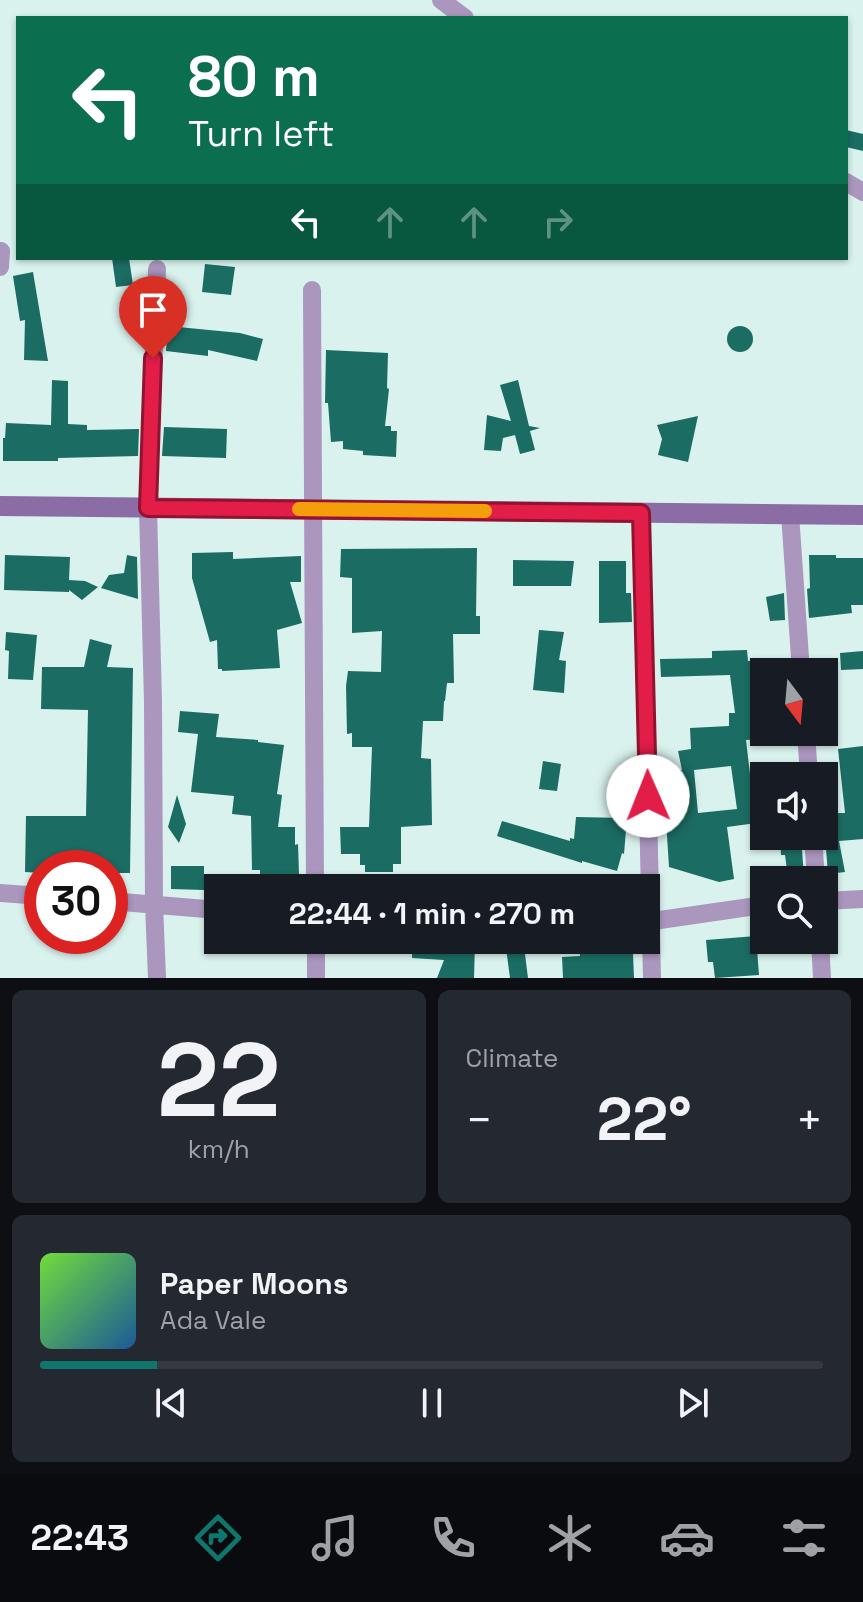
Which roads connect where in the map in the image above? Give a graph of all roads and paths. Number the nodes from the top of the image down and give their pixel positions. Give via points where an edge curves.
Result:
1 (441, 0) edge
2 (462, 16) edge
3 (157, 269) dead end
4 (312, 290) dead end
5 (0, 506) edge
6 (148, 508) junction
7 (641, 513) junction
8 (790, 514) junction
9 (863, 515) edge
10 (800, 658) edge
11 (315, 874) edge
12 (0, 893) edge
13 (24, 895) edge
14 (863, 899) edge
15 (838, 900) edge
16 (128, 902) edge
17 (154, 904) junction
18 (750, 907) edge
19 (204, 909) edge
20 (660, 920) edge
21 (316, 954) edge
22 (821, 954) edge
23 (157, 978) edge
24 (316, 978) edge
25 (652, 978) edge
26 (822, 978) edge

1 - 2 street
3 - 6 street
4 - 11 street
5 - 6 main road
6 - 7 main road
6 - 17 street
7 - 8 main road
7 - 25 street
8 - 9 main road
8 - 10 street
12 - 13 street
14 - 15 street
16 - 17 street
17 - 19 street
17 - 23 street
18 - 20 street
21 - 24 street
22 - 26 street

